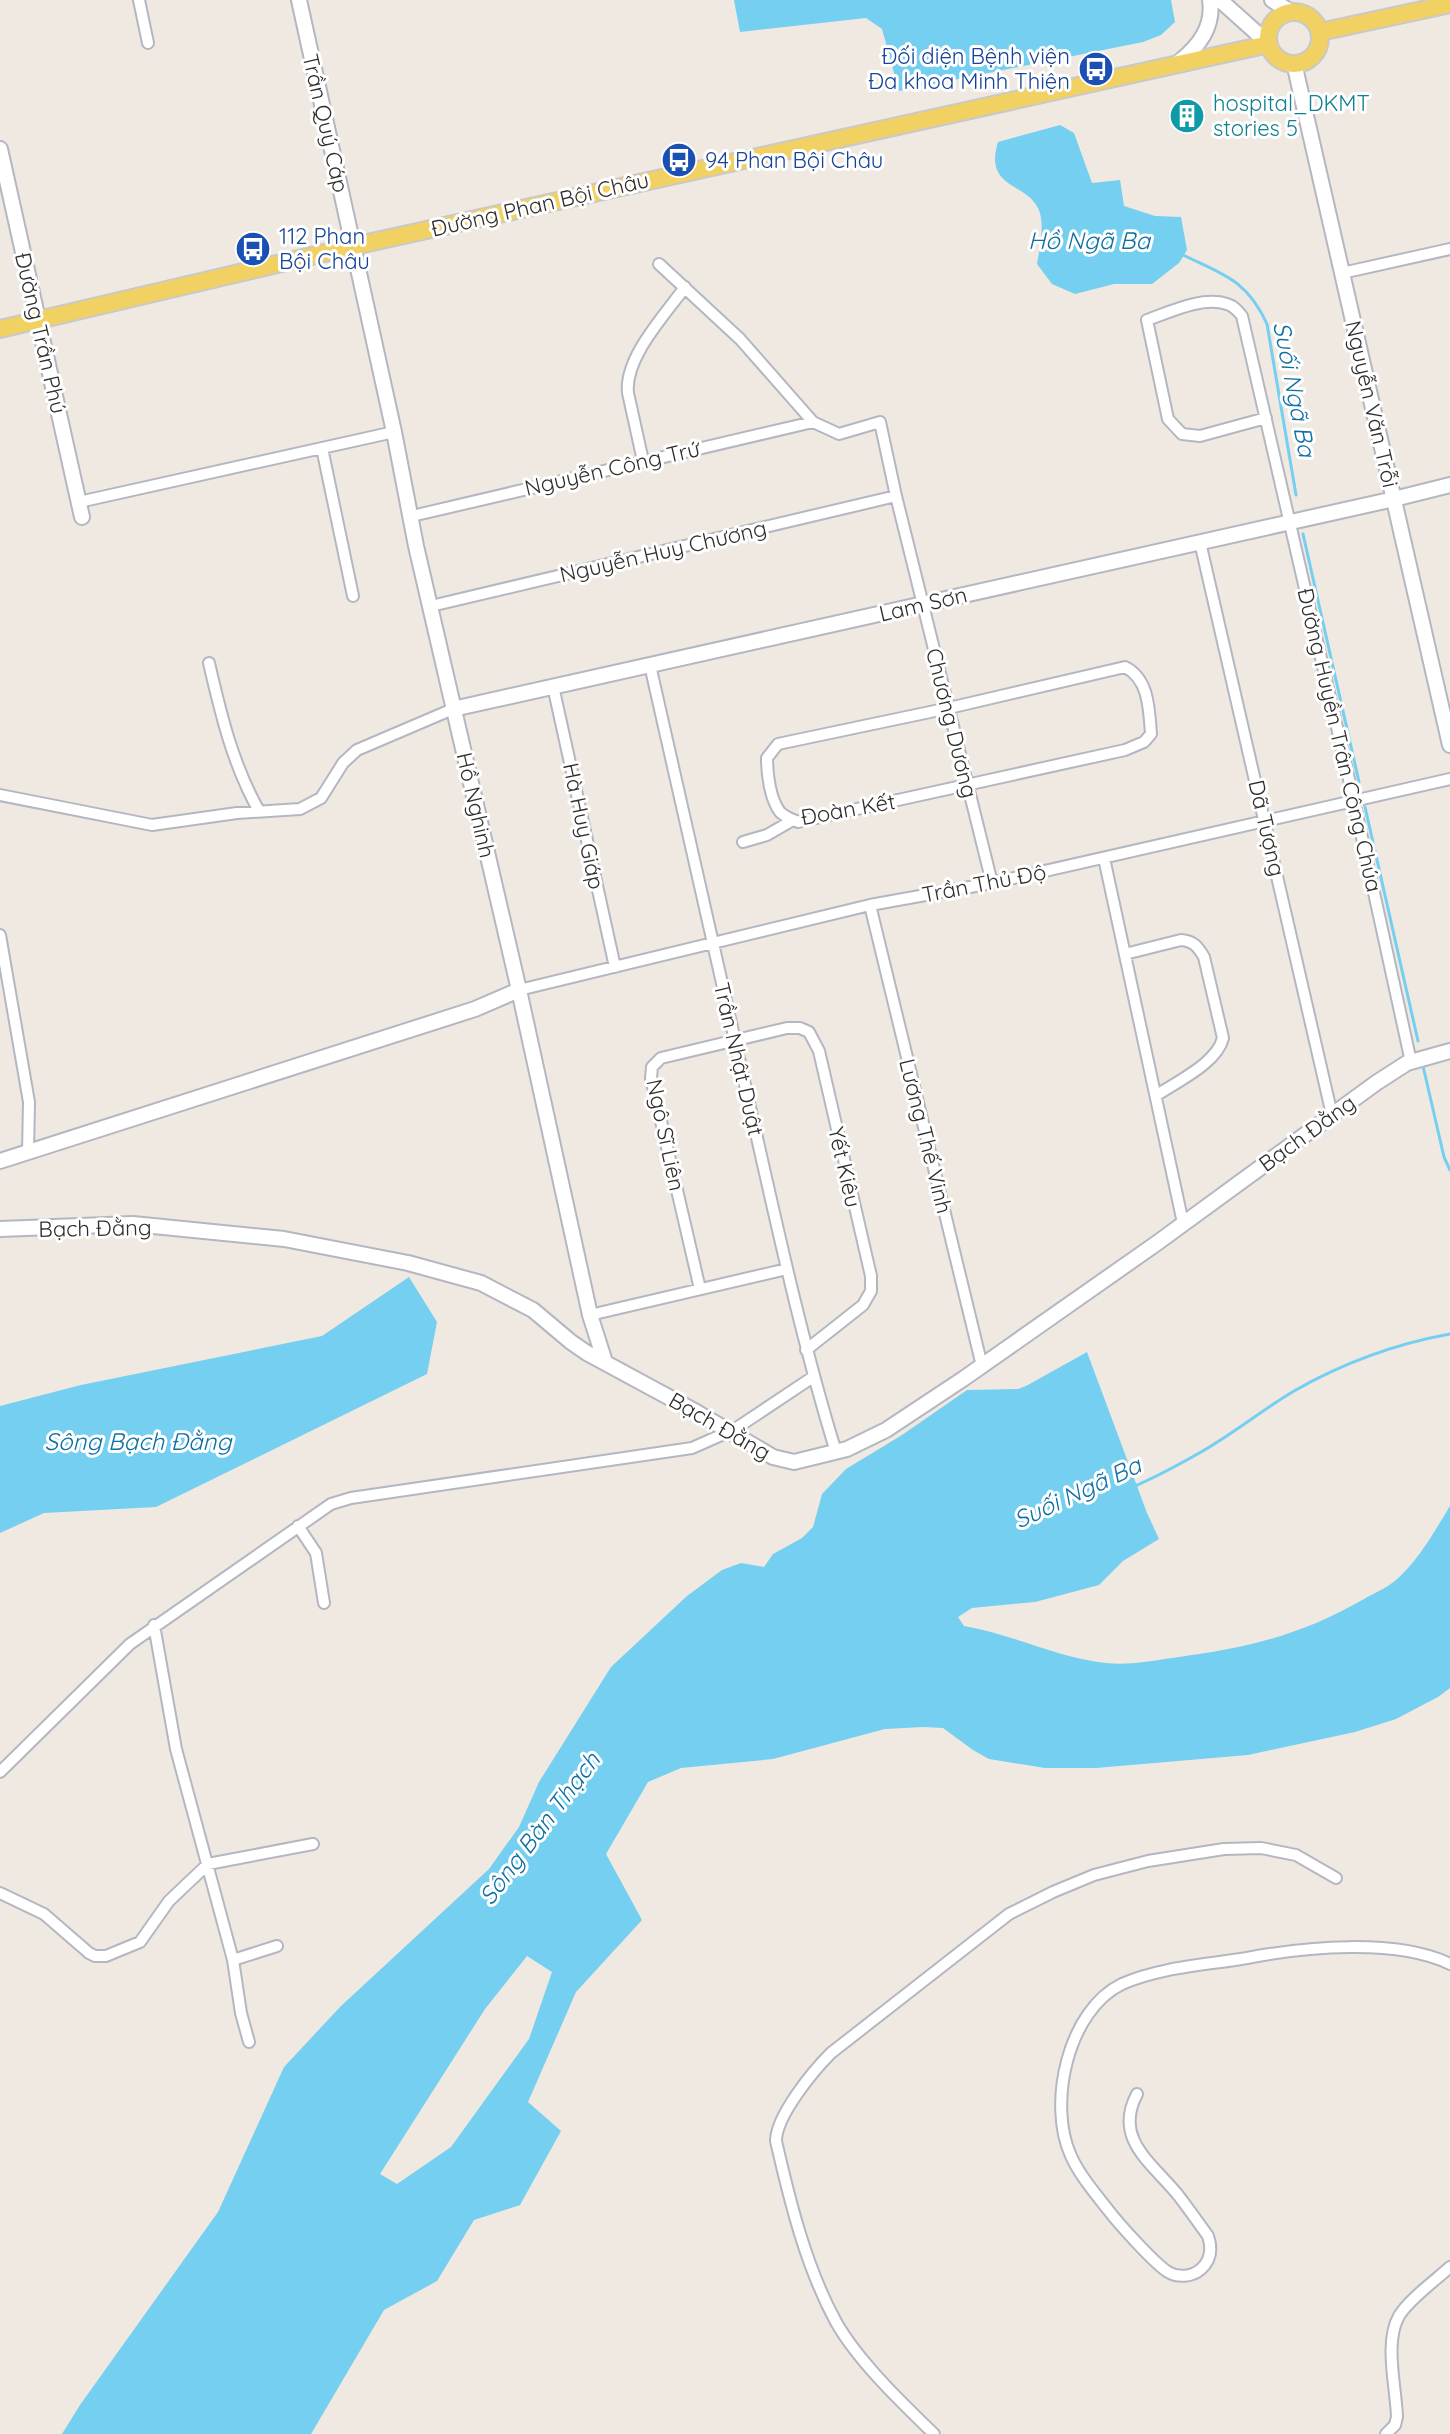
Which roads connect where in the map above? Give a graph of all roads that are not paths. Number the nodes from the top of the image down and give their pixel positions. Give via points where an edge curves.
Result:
1 (139, 0) edge
2 (299, 0) edge
3 (1210, 0) edge
4 (1220, 0) edge
5 (1272, 0) edge
6 (1450, 4) edge
7 (1291, 12) junction
8 (1320, 32) junction
9 (148, 43) dead end
10 (1269, 44) junction
11 (1179, 62) junction
12 (1294, 63) junction
13 (0, 149) edge
14 (354, 246) junction
15 (1450, 249) edge
16 (659, 264) dead end
17 (1342, 273) junction
18 (685, 287) junction
19 (39, 320) junction
20 (0, 329) edge
21 (1266, 418) junction
22 (813, 422) junction
23 (394, 432) junction
24 (322, 448) junction
25 (643, 461) junction
26 (1450, 485) edge
27 (896, 496) junction
28 (1394, 499) junction
29 (80, 510) joint
30 (412, 516) junction
31 (1291, 522) junction
32 (1200, 542) junction
33 (353, 596) dead end
34 (923, 604) junction
35 (431, 606) junction
36 (209, 663) dead end
37 (650, 665) junction
38 (553, 686) junction
39 (949, 708) junction
40 (453, 709) junction
41 (1450, 745) edge
42 (1450, 779) edge
43 (968, 785) junction
44 (0, 795) edge
45 (1354, 801) junction
46 (259, 811) junction
47 (793, 820) junction
48 (1265, 821) junction
49 (743, 842) dead end
50 (1104, 858) junction
51 (992, 883) junction
52 (870, 905) junction
53 (0, 935) edge
54 (711, 942) junction
55 (1125, 954) junction
56 (615, 967) junction
57 (519, 990) junction
58 (735, 1041) junction
59 (1450, 1051) edge
60 (1411, 1062) junction
61 (1157, 1095) junction
62 (1332, 1115) junction
63 (28, 1152) junction
64 (0, 1161) edge
65 (1183, 1223) junction
66 (0, 1229) edge
67 (787, 1269) junction
68 (700, 1289) junction
69 (590, 1315) junction
70 (806, 1350) junction
71 (605, 1362) junction
72 (982, 1366) junction
73 (813, 1377) junction
74 (731, 1432) junction
75 (836, 1452) junction
76 (298, 1526) junction
77 (324, 1603) dead end
78 (154, 1625) junction
79 (0, 1772) edge
80 (313, 1844) dead end
81 (208, 1864) junction
82 (1336, 1878) dead end
83 (0, 1893) edge
84 (277, 1946) dead end
85 (233, 1960) junction
86 (1450, 1964) edge
87 (249, 2042) dead end
88 (1137, 2094) dead end
89 (1450, 2267) edge
90 (934, 2434) edge
91 (1386, 2434) edge

1 - 9 street
2 - 14 street, Trần Quý Cáp
3 - 11 street via 1208,29
4 - 10 street
5 - 7 street
6 - 8 main road
7 - 8 main road via 1313,19
7 - 10 main road via 1276,20
8 - 12 main road via 1314,54
10 - 11 main road, Đường Phan Bội Châu
10 - 12 main road via 1278,58
11 - 14 main road, Đường Phan Bội Châu
12 - 17 street, Nguyễn Văn Trỗi
13 - 19 street, Đường Trần Phú
14 - 19 main road, Đường Phan Bội Châu
14 - 23 street, Hồ Nghinh
15 - 17 street
16 - 18 street
17 - 28 street, Nguyễn Văn Trỗi
18 - 22 street via 740,339
18 - 25 street via 637,355 629,377
19 - 20 main road, Đường Phan Bội Châu
19 - 29 street, Đường Trần Phú
21 - 21 street, Đường Huyền Trân Công Chúa via 1242,316 1233,306 1215,302 1147,320 1168,419 1182,434 1200,436
21 - 31 street, Đường Huyền Trân Công Chúa
22 - 25 street, Nguyễn Công Trứ
22 - 27 street, Chương Dương via 839,434 880,422
23 - 24 street
23 - 30 street, Hồ Nghinh
24 - 29 street
24 - 33 street
25 - 30 street, Nguyễn Công Trứ
26 - 28 street, Lam Sơn
27 - 34 street, Chương Dương
27 - 35 street, Nguyễn Huy Chương
28 - 31 street, Lam Sơn
28 - 41 street, Nguyễn Văn Trỗi
30 - 35 street, Hồ Nghinh
31 - 32 street, Lam Sơn
31 - 45 street, Đường Huyền Trân Công Chúa
32 - 34 street, Lam Sơn
32 - 48 street, Dã Tượng
34 - 37 street, Lam Sơn
34 - 39 street, Chương Dương
35 - 40 street, Hồ Nghinh
36 - 46 street via 242,782
37 - 38 street, Lam Sơn
37 - 54 street, Trần Nhật Duật
38 - 40 street, Lam Sơn
38 - 56 street, Hà Huy Giáp
39 - 43 street, Chương Dương
39 - 43 street, Đoàn Kết via 1125,667 1143,683 1151,734 1144,742
39 - 47 street, Đoàn Kết via 778,744 767,758 767,771 776,804
40 - 46 street via 357,750 315,803
40 - 57 street, Hồ Nghinh
42 - 45 street, Trần Thủ Độ
43 - 47 street, Đoàn Kết
43 - 51 street, Chương Dương
44 - 46 street via 152,825
45 - 48 street, Trần Thủ Độ
45 - 60 street, Đường Huyền Trân Công Chúa
47 - 49 street
48 - 50 street, Trần Thủ Độ
48 - 62 street, Dã Tượng
50 - 51 street, Trần Thủ Độ
50 - 55 street
51 - 52 street, Trần Thủ Độ
52 - 54 street, Trần Thủ Độ
52 - 72 street, Lương Thế Vinh
53 - 63 street via 29,1102
54 - 56 street, Trần Thủ Độ
54 - 58 street, Trần Nhật Duật
55 - 61 street
55 - 61 street via 1191,941 1204,957 1223,1038 1212,1058
56 - 57 street, Trần Thủ Độ
57 - 63 street via 475,1009
57 - 69 street, Hồ Nghinh
58 - 67 street, Trần Nhật Duật
58 - 68 street, Ngô Sĩ Liên via 661,1058 652,1067
58 - 70 street, Yết Kiêu via 800,1028 815,1041 867,1261 871,1291 863,1305
59 - 60 street, Bạch Đằng
60 - 62 street, Bạch Đằng
61 - 65 street
62 - 65 street, Bạch Đằng
63 - 64 street
65 - 72 street, Bạch Đằng
66 - 71 street, Bạch Đằng via 133,1224 284,1239 408,1263 481,1283 533,1310
67 - 68 street
67 - 70 street, Trần Nhật Duật
68 - 69 street
69 - 71 street, Hồ Nghinh
70 - 73 street, Trần Nhật Duật
71 - 74 street, Bạch Đằng
72 - 75 street, Bạch Đằng via 886,1430
73 - 74 street
73 - 75 street, Trần Nhật Duật
74 - 75 street, Bạch Đằng via 782,1460
74 - 76 street via 692,1448 351,1498 331,1504
76 - 77 street via 316,1553
76 - 78 street
78 - 79 street
78 - 81 street via 176,1749
80 - 81 street
81 - 83 street via 169,1901 140,1942 102,1957 89,1953 44,1914
81 - 85 street
82 - 90 street via 1296,1855 1261,1848 1148,1861 1094,1875 1009,1914 818,2066 776,2131 790,2201 837,2322
84 - 85 street
85 - 87 street
86 - 88 street via 1388,1950 1328,1947 1274,1952 1134,1979 1095,2006 1063,2072 1060,2101 1066,2143 1085,2181 1113,2216 1164,2269 1188,2276 1204,2267 1210,2243 1137,2147 1129,2128
89 - 91 street via 1397,2320 1391,2355 1397,2417

